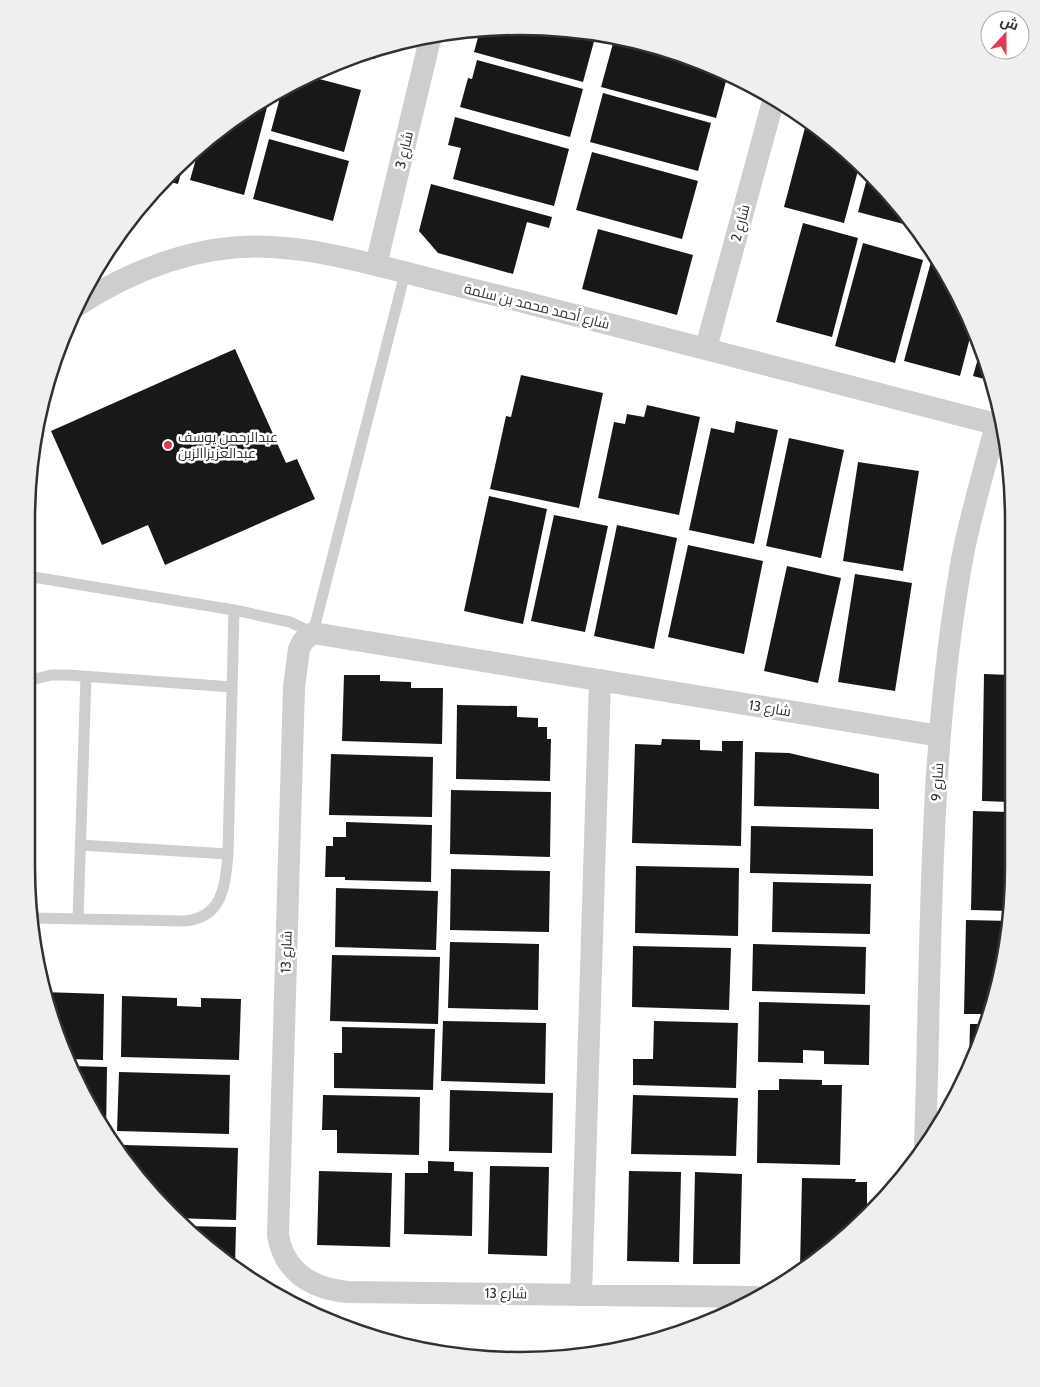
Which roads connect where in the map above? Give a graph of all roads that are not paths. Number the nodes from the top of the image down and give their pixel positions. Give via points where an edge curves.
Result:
1 (429, 43) edge
2 (772, 106) edge
3 (376, 264) junction
4 (405, 273) junction
5 (88, 300) edge
6 (706, 348) junction
7 (996, 424) edge
8 (997, 431) edge
9 (35, 577) edge
10 (234, 610) junction
11 (313, 633) junction
12 (86, 677) junction
13 (35, 679) edge
14 (600, 680) junction
15 (232, 687) junction
16 (940, 736) junction
17 (80, 845) junction
18 (228, 854) junction
19 (38, 918) edge
20 (78, 919) junction
21 (925, 1132) edge
22 (581, 1294) junction
23 (744, 1297) edge

1 - 3 street, شارع 3
2 - 6 street, شارع 2
3 - 4 street, شارع أحمد محمد بن سلمة
3 - 5 street, شارع أحمد محمد بن سلمة via 270,246 233,248 162,262 136,272
4 - 6 street, شارع أحمد محمد بن سلمة
4 - 11 lane
6 - 7 street, شارع أحمد محمد بن سلمة
8 - 16 street, شارع 9 via 981,478 964,549
9 - 10 lane
10 - 11 lane via 290,622
10 - 15 lane
11 - 14 street, شارع 13
11 - 22 street, شارع 13 via 299,649 294,687 280,1248 286,1261 301,1276 332,1290
12 - 13 lane via 51,675
12 - 15 lane
12 - 17 lane
14 - 16 street, شارع 13
14 - 22 street
15 - 18 lane
16 - 21 street, شارع 9 via 935,803
17 - 18 lane
17 - 20 lane
18 - 20 lane via 219,898 208,914 197,920
19 - 20 lane
22 - 23 street, شارع 13

